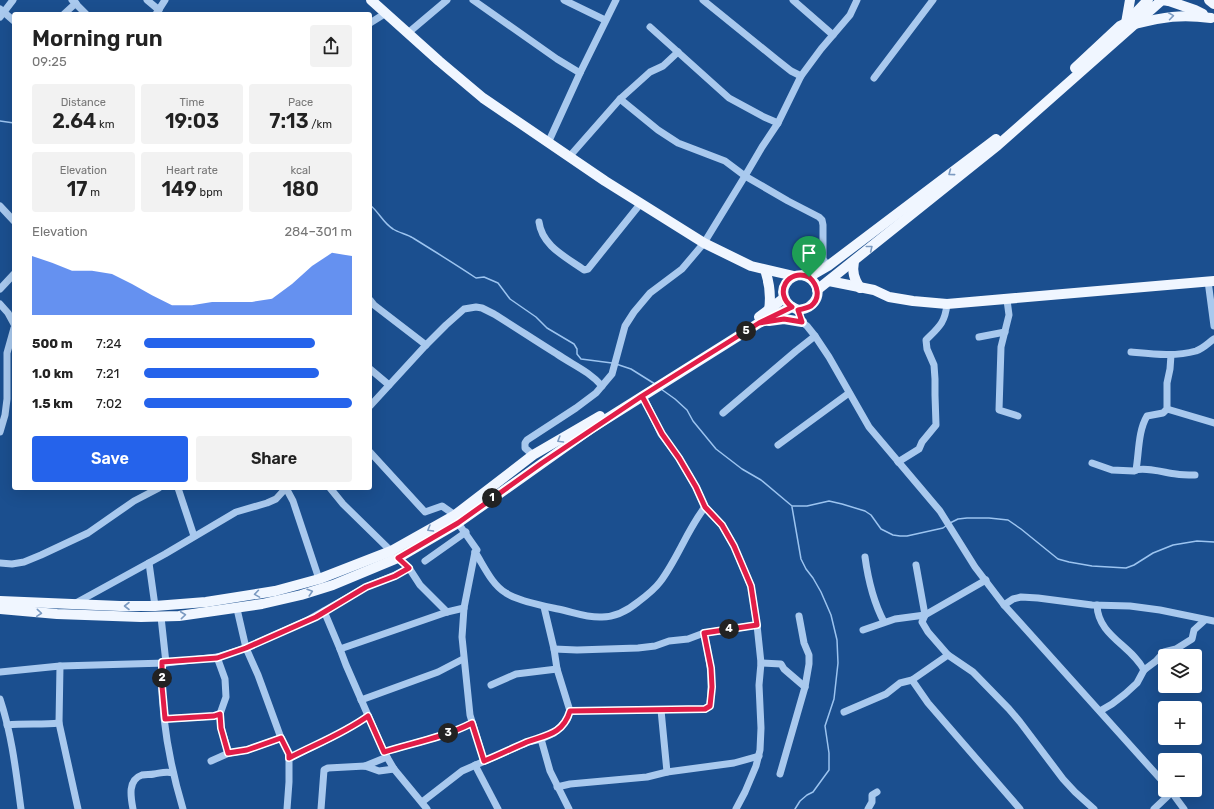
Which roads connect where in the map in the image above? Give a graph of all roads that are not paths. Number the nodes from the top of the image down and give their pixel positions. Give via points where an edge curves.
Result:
1 (13, 0) edge
2 (147, 0) edge
3 (165, 0) edge
4 (371, 0) edge
5 (447, 0) edge
6 (473, 0) edge
7 (564, 0) edge
8 (616, 0) edge
9 (703, 0) edge
10 (793, 0) edge
11 (857, 0) edge
12 (933, 0) edge
13 (1130, 0) edge
14 (1148, 0) edge
15 (1169, 0) edge
16 (1209, 0) edge
17 (74, 2) edge
18 (1214, 4) edge
19 (66, 12) edge
20 (84, 12) edge
21 (157, 12) edge
22 (1, 13) edge
23 (386, 13) junction
24 (1212, 19) edge
25 (12, 20) edge
26 (605, 20) junction
27 (372, 22) edge
28 (1130, 24) junction
29 (650, 27) dead end
30 (408, 33) junction
31 (833, 35) junction
32 (678, 52) junction
33 (580, 73) junction
34 (801, 76) junction
35 (874, 78) dead end
36 (620, 99) junction
37 (778, 123) junction
38 (548, 143) junction
39 (569, 157) junction
40 (745, 176) junction
41 (641, 203) junction
42 (0, 206) edge
43 (12, 219) edge
44 (539, 222) dead end
45 (704, 243) junction
46 (854, 261) junction
47 (827, 266) junction
48 (766, 271) junction
49 (12, 276) edge
50 (794, 276) junction
51 (809, 277) junction
52 (1211, 281) edge
53 (824, 285) junction
54 (784, 287) junction
55 (860, 288) junction
56 (0, 289) edge
57 (879, 294) junction
58 (784, 298) junction
59 (1007, 300) junction
60 (0, 304) edge
61 (947, 304) junction
62 (372, 306) edge
63 (795, 309) junction
64 (769, 310) junction
65 (12, 320) edge
66 (802, 322) junction
67 (759, 323) junction
68 (1214, 326) edge
69 (1005, 332) junction
70 (12, 335) edge
71 (815, 336) junction
72 (979, 337) dead end
73 (1214, 339) edge
74 (426, 345) junction
75 (1131, 352) dead end
76 (1171, 355) junction
77 (372, 371) edge
78 (664, 381) junction
79 (389, 385) junction
80 (602, 386) junction
81 (849, 393) junction
82 (642, 394) junction
83 (372, 404) edge
84 (1167, 408) junction
85 (722, 413) dead end
86 (1018, 416) dead end
87 (1214, 423) edge
88 (0, 432) edge
89 (778, 445) dead end
90 (372, 454) edge
91 (533, 456) junction
92 (898, 462) junction
93 (1092, 463) dead end
94 (1136, 470) junction
95 (1195, 475) dead end
96 (155, 490) edge
97 (179, 490) edge
98 (284, 490) edge
99 (287, 490) edge
100 (332, 490) edge
101 (705, 507) junction
102 (456, 519) junction
103 (466, 532) junction
104 (194, 536) junction
105 (475, 552) junction
106 (395, 554) junction
107 (865, 557) dead end
108 (425, 561) dead end
109 (149, 562) junction
110 (0, 564) edge
111 (916, 565) dead end
112 (409, 568) junction
113 (319, 579) junction
114 (986, 580) junction
115 (0, 601) edge
116 (74, 604) junction
117 (1004, 605) junction
118 (1097, 605) junction
119 (155, 606) junction
120 (544, 607) junction
121 (464, 608) junction
122 (0, 609) edge
123 (237, 609) junction
124 (324, 611) junction
125 (447, 612) junction
126 (924, 614) junction
127 (799, 616) dead end
128 (162, 617) junction
129 (1205, 620) junction
130 (1214, 621) edge
131 (884, 622) junction
132 (757, 625) junction
133 (863, 630) dead end
134 (704, 633) junction
135 (246, 648) junction
136 (340, 648) junction
137 (554, 649) junction
138 (948, 655) junction
139 (217, 658) junction
140 (463, 659) junction
141 (164, 663) junction
142 (761, 663) junction
143 (60, 666) junction
144 (557, 669) junction
145 (1144, 670) junction
146 (0, 672) edge
147 (912, 680) junction
148 (491, 685) dead end
149 (805, 687) junction
150 (0, 699) edge
151 (361, 700) junction
152 (661, 710) junction
153 (570, 711) junction
154 (844, 712) dead end
155 (1102, 713) junction
156 (220, 714) junction
157 (368, 716) junction
158 (165, 719) junction
159 (59, 723) junction
160 (472, 723) junction
161 (7, 725) junction
162 (281, 738) junction
163 (542, 739) junction
164 (228, 753) junction
165 (386, 754) junction
166 (759, 756) junction
167 (289, 758) junction
168 (211, 761) dead end
169 (484, 761) junction
170 (475, 765) junction
171 (365, 766) junction
172 (394, 769) junction
173 (171, 771) junction
174 (667, 772) junction
175 (780, 774) dead end
176 (1158, 776) edge
177 (557, 787) junction
178 (877, 792) dead end
179 (1165, 797) edge
180 (1175, 797) edge
181 (422, 802) junction
182 (21, 809) edge
183 (78, 809) edge
184 (133, 809) edge
185 (183, 809) edge
186 (287, 809) edge
187 (321, 809) edge
188 (427, 809) edge
189 (498, 809) edge
190 (569, 809) edge
191 (736, 809) edge
192 (868, 809) edge
193 (1020, 809) edge
194 (1094, 809) edge
195 (1154, 809) edge
196 (1184, 809) edge

1 - 22 street
2 - 21 street
3 - 21 street
4 - 23 main road
5 - 30 street
6 - 33 street
7 - 26 street
8 - 26 street
9 - 34 street via 791,71
10 - 31 street
11 - 31 street via 850,15
12 - 35 street
13 - 28 main road
14 - 28 main road
15 - 24 main road
15 - 28 main road
16 - 18 main road
17 - 19 street
17 - 20 street
22 - 25 street
23 - 27 street
23 - 30 main road
28 -> 24 main road via 1178,15
26 - 33 street
46 -> 28 main road via 998,146
28 -> 47 main road via 1120,26 1010,128
29 - 32 street
30 - 38 main road via 483,98
31 - 34 street
32 - 36 street via 663,66 650,72
32 - 37 street via 730,98
33 - 38 street
34 - 37 street
36 - 39 street
36 - 40 street via 678,143 725,161
37 - 40 street
38 - 39 main road
39 - 41 main road
40 - 45 street
40 - 47 street via 822,220 823,259
41 - 44 street via 586,270 558,253 543,236
41 - 45 main road
42 - 43 street
45 - 48 main road
45 - 80 street via 682,269 650,293 634,312 625,326 612,374
46 - 53 main road
46 - 55 main road via 854,277
47 - 48 main road
47 - 51 main road
48 - 50 main road
48 - 54 main road
48 - 64 main road via 771,301
49 - 56 street
50 - 51 main road
50 - 54 main road
51 - 53 main road
52 - 59 main road
52 - 68 street
53 - 55 main road
53 - 57 main road via 871,296
53 - 63 main road via 814,302 807,308
54 - 58 main road
55 - 57 main road via 874,290
57 - 61 main road
58 - 63 main road
58 - 64 main road
59 - 61 main road
59 - 69 street via 1009,315
60 - 65 street
61 - 92 street via 946,315 937,330 926,340 934,365 936,425 919,449
62 - 74 street
63 - 66 street
63 - 67 main road
64 - 78 main road
66 - 67 main road via 784,319
66 - 71 street
67 - 78 main road
69 - 72 street
69 - 86 street via 1001,347 999,410
70 - 88 street via 7,353 7,400
71 - 81 street
71 - 85 street
73 - 76 street via 1196,351
74 - 79 street
74 - 80 street via 464,309 482,308 578,366
75 - 76 street
76 - 84 street
77 - 79 street
78 - 82 main road
79 - 83 street
80 - 91 street via 576,408 527,440 525,448
81 - 89 street
81 - 92 street via 869,427
82 -> 91 main road
82 - 101 street via 662,434 679,458
82 - 102 main road
84 - 87 street
84 - 94 street via 1163,413 1147,416 1144,421
90 - 102 street via 424,512 442,506
91 - 102 main road
92 - 114 street via 940,511
93 - 94 street via 1112,470
94 - 95 street
96 - 110 street via 134,501 88,533 24,562
97 - 104 street
98 - 104 street via 276,499 236,512
99 - 113 street
100 - 106 street
101 - 120 street via 660,582 626,611 610,616 592,617
101 - 132 street via 722,525 734,546 751,586
102 - 103 street
102 - 106 main road
103 - 105 street via 477,550
103 - 108 street
104 - 109 street
105 - 120 street via 496,584 506,594
105 - 121 street
106 - 112 street
106 - 113 main road
123 -> 106 main road via 334,585
107 - 131 street via 878,610
109 - 116 street
109 - 119 street
111 - 126 street
112 - 124 street via 366,587
112 - 125 street via 420,585
113 -> 119 main road via 274,591 206,602
114 - 117 street
114 - 126 street
115 - 116 main road
119 -> 116 main road
117 - 118 street via 1021,597
117 - 155 street
118 - 129 street via 1160,610
118 - 145 street via 1102,625 1136,658
120 - 137 street
121 - 125 street
121 - 140 street
122 -> 128 main road via 56,614
128 -> 123 main road
123 - 135 street
124 - 135 street
124 - 136 street
125 - 136 street
126 - 131 street
126 - 138 street via 922,622 925,628
127 - 149 street via 809,655
128 - 141 street
129 - 130 street
129 - 145 street via 1194,630 1192,639 1176,649 1164,652
131 - 133 street
132 - 134 street
132 - 142 street
134 - 137 street via 688,639 638,648
134 - 152 street via 711,668 710,706 705,709
135 - 139 street
135 - 162 street
136 - 151 street
137 - 144 street
138 - 147 street
138 - 194 street via 972,672 1008,708 1063,779
139 - 141 street
139 - 156 street via 225,679 226,697
140 - 151 street via 433,674
140 - 160 street
141 - 143 street
141 - 158 street via 162,686
142 - 149 street via 781,664
142 - 166 street
143 - 146 street
143 - 159 street
144 - 148 street via 516,674
144 - 153 street
145 - 155 street via 1137,683
147 - 154 street via 900,683 879,699
147 - 193 street via 928,703
149 - 175 street
150 - 161 street
151 - 157 street
152 - 153 street
152 - 174 street
153 - 163 street via 561,728
155 - 176 street
156 - 158 street
156 - 164 street
157 - 165 street
157 - 167 street via 351,728
158 - 173 street
159 - 161 street
159 - 183 street
160 - 165 street
160 - 169 street
161 - 182 street via 17,770
162 - 164 street via 247,750
162 - 167 street
163 - 169 street via 528,742
163 - 177 street
164 - 168 street
165 - 171 street
165 - 172 street
166 - 174 street via 734,763
166 - 191 street
167 - 186 street
169 - 170 street
170 - 181 street via 462,771
170 - 189 street
171 - 172 street via 379,771
171 - 187 street via 324,770
172 - 181 street
173 - 184 street via 142,775 134,781 130,791
173 - 185 street
174 - 177 street
177 - 190 street
178 - 192 street via 872,795
179 - 195 street
180 - 196 street
181 - 188 street

